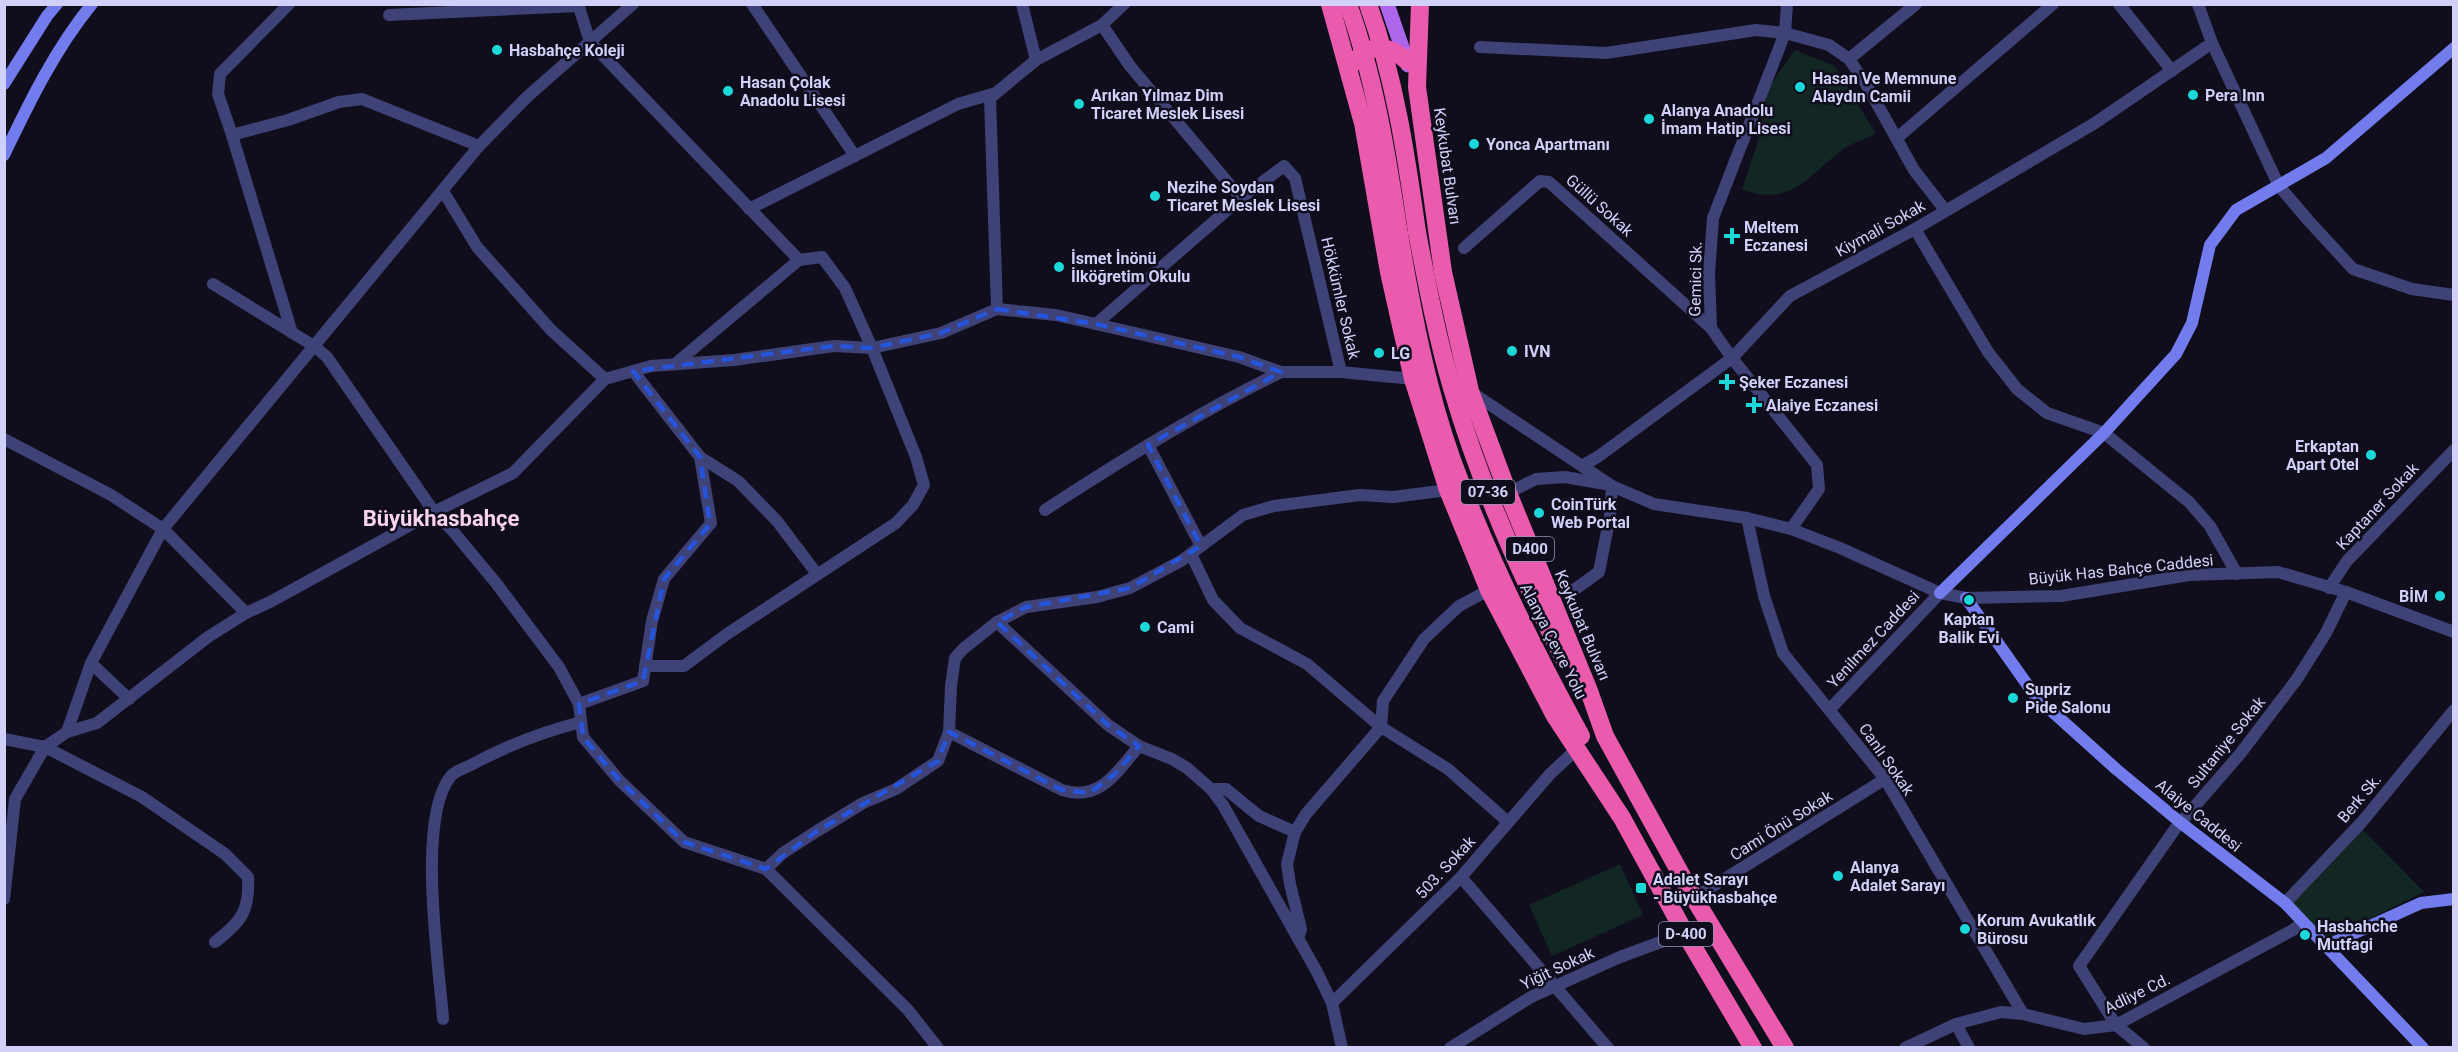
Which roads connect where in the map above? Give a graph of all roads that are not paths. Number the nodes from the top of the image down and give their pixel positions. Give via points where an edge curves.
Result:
1 (57, 4) edge
2 (92, 4) edge
3 (289, 4) edge
4 (633, 4) edge
5 (752, 4) edge
6 (1022, 4) edge
7 (1125, 4) edge
8 (1330, 4) edge
9 (1348, 4) edge
10 (1368, 4) edge
11 (1387, 4) edge
12 (1420, 4) edge
13 (1786, 4) edge
14 (1916, 4) edge
15 (2053, 4) edge
16 (2119, 4) edge
17 (2198, 4) edge
18 (578, 5) edge
19 (389, 15) dead end
20 (1102, 25) junction
21 (1785, 33) junction
22 (590, 42) junction
23 (2212, 43) junction
24 (1480, 47) dead end
25 (2454, 48) edge
26 (1849, 59) junction
27 (1036, 60) junction
28 (1407, 61) junction
29 (1348, 69) junction
30 (2172, 71) junction
31 (4, 84) edge
32 (1417, 87) junction
33 (996, 93) junction
34 (232, 135) junction
35 (1897, 138) junction
36 (479, 146) junction
37 (4, 155) edge
38 (855, 156) junction
39 (2279, 186) junction
40 (443, 191) junction
41 (1241, 198) junction
42 (748, 209) junction
43 (1945, 210) junction
44 (1915, 229) junction
45 (1408, 233) junction
46 (1464, 248) dead end
47 (799, 260) junction
48 (213, 284) dead end
49 (2454, 296) edge
50 (997, 309) junction
51 (1096, 324) junction
52 (1711, 328) junction
53 (292, 333) junction
54 (314, 346) junction
55 (872, 348) junction
56 (1732, 358) junction
57 (675, 364) junction
58 (633, 371) junction
59 (1281, 372) junction
60 (1341, 372) junction
61 (605, 379) junction
62 (1413, 379) junction
63 (1470, 391) junction
64 (2104, 433) junction
65 (4, 439) edge
66 (1148, 445) junction
67 (2454, 450) edge
68 (700, 457) junction
69 (1582, 466) junction
70 (1612, 486) junction
71 (1448, 490) junction
72 (1508, 493) junction
73 (1045, 510) dead end
74 (434, 512) junction
75 (1747, 518) junction
76 (163, 529) junction
77 (1791, 529) junction
78 (1196, 550) junction
79 (817, 574) junction
80 (2237, 574) junction
81 (2329, 588) junction
82 (1490, 590) junction
83 (1571, 592) dead end
84 (2346, 592) junction
85 (1940, 593) junction
86 (1966, 598) junction
87 (246, 613) junction
88 (997, 622) junction
89 (2454, 632) edge
90 (92, 663) junction
91 (645, 666) junction
92 (129, 699) junction
93 (579, 704) junction
94 (1830, 709) junction
95 (2454, 710) edge
96 (581, 722) junction
97 (1381, 727) junction
98 (67, 732) junction
99 (949, 732) junction
100 (1605, 736) junction
101 (4, 739) edge
102 (1139, 746) junction
103 (45, 747) junction
104 (1577, 749) junction
105 (1885, 779) junction
106 (1211, 789) junction
107 (1622, 818) junction
108 (1508, 822) junction
109 (2181, 824) junction
110 (1295, 832) junction
111 (766, 869) junction
112 (1461, 877) junction
113 (1694, 898) junction
114 (4, 899) edge
115 (2454, 899) edge
116 (2285, 903) junction
117 (2302, 922) junction
118 (1685, 933) junction
119 (1298, 938) junction
120 (215, 942) dead end
121 (2326, 946) junction
122 (1555, 985) junction
123 (1332, 1003) junction
124 (2023, 1014) junction
125 (443, 1019) dead end
126 (1956, 1024) junction
127 (2116, 1025) junction
128 (938, 1047) edge
129 (1342, 1047) edge
130 (1450, 1047) edge
131 (1608, 1047) edge
132 (1753, 1047) edge
133 (1785, 1047) edge
134 (1905, 1047) edge
135 (1969, 1047) edge
136 (2144, 1047) edge
137 (2423, 1047) edge

1 - 31 street
2 - 37 street via 27,105
3 - 34 street via 220,74 218,94
4 - 22 street
5 - 38 street
6 - 27 street
7 - 20 street
8 - 29 highway
9 - 45 highway, bridge via 1362,42
10 - 45 highway, 07-36, bridge via 1402,126
11 - 28 main road
12 - 32 highway, Keykubat Bulvarı / D400
13 - 21 street, Gemici Sk.
14 - 26 street
15 - 35 street
16 - 30 street
17 - 23 street
18 - 19 street
18 - 22 street
20 - 27 street
20 - 41 street via 1130,66
21 - 24 street via 1756,30 1606,52
21 - 26 street via 1829,45
21 - 52 street, Gemici Sk. via 1713,218
22 - 36 street
22 - 42 street
23 - 30 street, Kiymali Sokak
23 - 39 street
25 - 39 street via 2326,158
26 - 35 street
27 - 33 street
28 - 29 highway via 1394,50 1374,48 1359,55
28 - 32 main road
29 - 62 highway via 1363,123 1389,272
30 - 43 street, Kiymali Sokak via 2095,123
32 - 63 highway, Keykubat Bulvarı / D400 via 1443,272
33 - 38 street via 958,104
33 - 50 street via 990,98
34 - 36 street via 339,102 362,99
34 - 53 street
35 - 43 street via 1914,170
36 - 40 street
38 - 42 street
39 - 49 street via 2353,270 2412,289
39 - 64 street via 2235,210 2210,245 2192,323 2176,354
40 - 54 street
40 - 61 street via 477,247 551,330
41 - 51 street
41 - 60 street, Hökkümler Sokak via 1284,166 1295,178
42 - 47 street
43 - 44 street, Kiymali Sokak
44 - 56 street, Kiymali Sokak via 1790,296
44 - 64 street via 1988,352 2017,389 2047,413
45 - 100 highway, Alanya Çevre Yolu / 07-36 via 1481,474 1542,615
45 - 107 highway, Alanya Çevre Yolu / 07-36 via 1414,321 1452,458 1490,558
46 - 52 street, Güllü Sokak via 1540,181 1549,182
47 - 55 street via 822,257 845,288
47 - 57 street
48 - 53 street
50 - 51 street
50 - 55 street via 941,333
51 - 59 street via 1239,357
52 - 56 street, Gemici Sk.
53 - 54 street
54 - 74 street via 327,357
54 - 76 street
55 - 57 street via 834,346
55 - 79 street via 924,485 913,505 896,523
56 - 69 street, Kiymali Sokak
56 - 77 street, Gemici Sk. via 1817,465 1820,489
57 - 58 street
58 - 61 street
58 - 68 street
59 - 60 street
59 - 66 street
60 - 62 street
61 - 74 street via 513,473
62 - 71 highway
63 - 69 street, Büyük Has Bahçe Caddesi
63 - 72 highway, Keykubat Bulvarı / D400
64 - 80 street via 2189,502 2210,525
64 - 85 street
65 - 76 street via 111,495
66 - 73 street
66 - 78 street
67 - 81 street, Kaptaner Sokak via 2347,561
68 - 79 street via 738,481 777,521
68 - 91 street via 711,523 664,579
69 - 70 street, Büyük Has Bahçe Caddesi
70 - 72 street via 1565,477 1536,479
70 - 75 street, Büyük Has Bahçe Caddesi via 1654,504
70 - 83 street via 1599,572
71 - 78 street via 1393,497 1360,495 1274,506 1243,515
71 - 82 highway
72 - 100 highway, Keykubat Bulvarı / D400
74 - 87 street
74 - 93 street via 530,626
75 - 77 street, Büyük Has Bahçe Caddesi
75 - 94 street, Canlı Sokak via 1764,596 1783,653
76 - 87 street
76 - 90 street
77 - 85 street, Büyük Has Bahçe Caddesi
78 - 88 street via 1130,588 1026,608
78 - 97 street via 1213,600 1240,628 1307,664
79 - 91 street via 684,666
80 - 81 street, Büyük Has Bahçe Caddesi via 2278,572
80 - 86 street, Büyük Has Bahçe Caddesi via 2189,575 2061,596
81 - 84 street, Büyük Has Bahçe Caddesi
82 - 97 street via 1459,606 1424,639 1383,700
82 - 104 highway via 1555,716
84 - 89 street, Büyük Has Bahçe Caddesi
84 - 109 street, Sultaniye Sokak via 2297,679
85 - 86 street, Büyük Has Bahçe Caddesi
85 - 94 street, Yenilmez Caddesi
86 - 109 street, Alaiye Caddesi via 2036,697
87 - 92 street via 208,637
88 - 99 street via 955,658
88 - 102 street via 1108,725
90 - 92 street
90 - 98 street
91 - 93 street via 643,681
92 - 98 street via 97,723
93 - 96 street
94 - 105 street, Canlı Sokak
95 - 116 street, Berk Sk. via 2361,823
96 - 111 street via 583,737 619,780 684,843
96 - 125 street via 542,732 452,775 437,803 431,896
97 - 108 street via 1448,769
97 - 110 street
98 - 103 street
99 - 102 street via 1076,795 1101,786
99 - 111 street via 938,761 896,789 863,803 817,831
100 - 113 highway, Keykubat Bulvarı / D400
101 - 103 street
102 - 106 street via 1172,759
103 - 114 street via 15,798
103 - 120 street via 142,797 225,854 248,878 249,897 242,917
104 - 107 highway
104 - 108 street, 503. Sokak
105 - 113 street, Cami Önü Sokak
105 - 124 street, Canlı Sokak
106 - 110 street via 1226,789 1259,816
106 - 119 street
107 - 118 highway, D-400
108 - 112 street, 503. Sokak
109 - 116 street, Alaiye Caddesi
109 - 127 street, Sultaniye Sokak via 2079,966
110 - 119 street via 1287,864 1301,929
111 - 128 street via 908,1010
112 - 122 street
112 - 123 street, 503. Sokak
113 - 133 highway, Keykubat Bulvarı / D400
115 - 121 street via 2421,903
116 - 117 street, Alaiye Caddesi
117 - 121 street, Alaiye Caddesi
117 - 127 street, Adliye Cd.
118 - 122 street, Yiğit Sokak
118 - 132 highway, D-400
119 - 123 street
121 - 137 street, Alaiye Caddesi
122 - 130 street, Yiğit Sokak
122 - 131 street
123 - 129 street
124 - 126 street, Adliye Cd. via 2001,1012
124 - 127 street, Adliye Cd. via 2084,1029
126 - 134 street, Adliye Cd.
126 - 135 street
127 - 136 street

